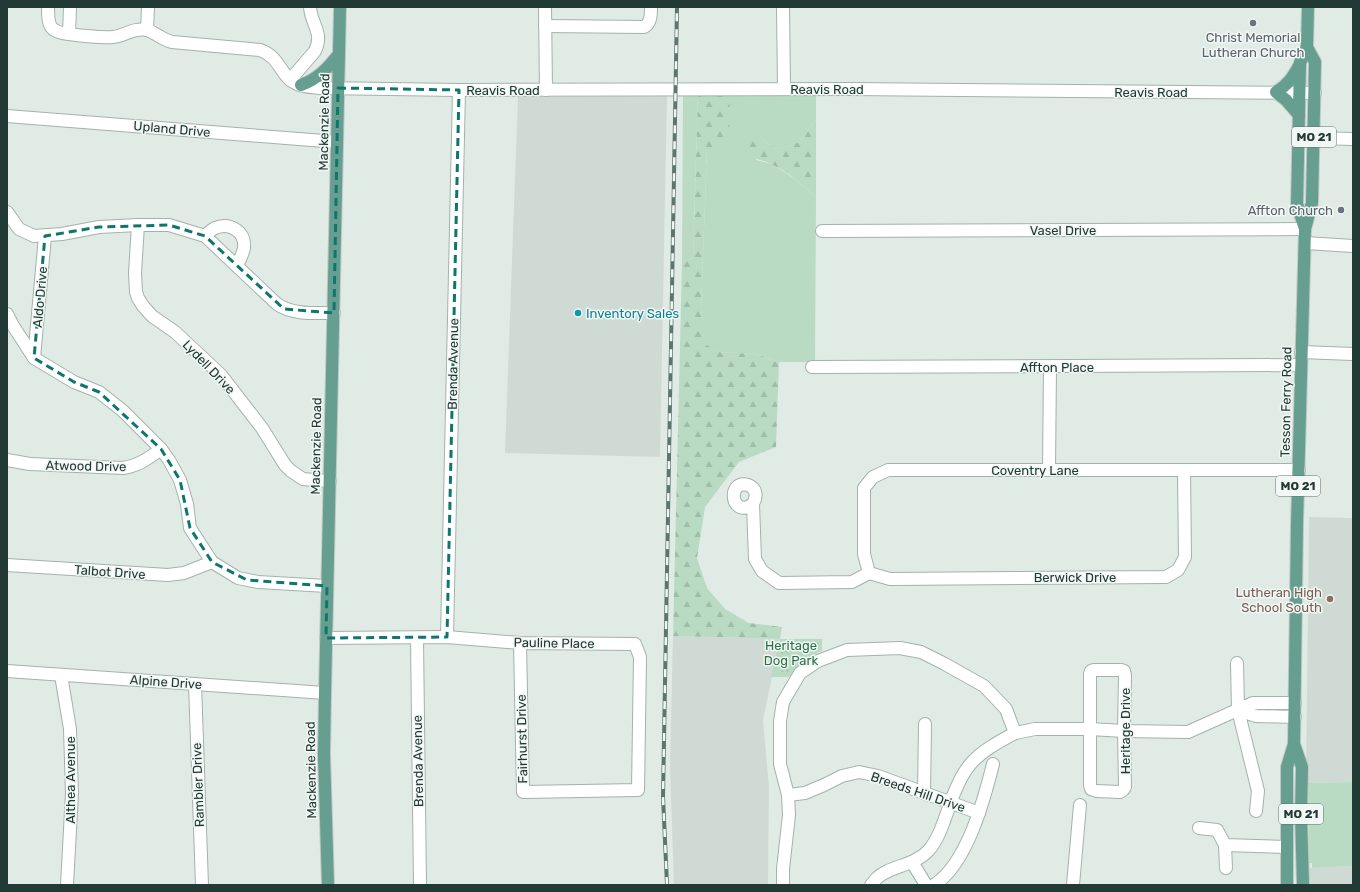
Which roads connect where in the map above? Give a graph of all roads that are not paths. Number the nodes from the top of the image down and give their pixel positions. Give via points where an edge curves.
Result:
1 (48, 7) edge
2 (70, 7) edge
3 (148, 7) edge
4 (310, 7) edge
5 (340, 7) edge
6 (544, 7) edge
7 (651, 7) edge
8 (784, 7) edge
9 (1308, 7) edge
10 (545, 26) junction
11 (147, 30) junction
12 (69, 34) junction
13 (1308, 47) junction
14 (339, 54) junction
15 (1300, 63) junction
16 (296, 83) junction
17 (338, 88) junction
18 (784, 89) junction
19 (459, 90) junction
20 (546, 90) junction
21 (1276, 92) junction
22 (1300, 93) junction
23 (1315, 93) junction
24 (1299, 115) junction
25 (7, 116) edge
26 (1314, 138) junction
27 (1353, 139) edge
28 (337, 142) junction
29 (7, 212) edge
30 (138, 225) junction
31 (1305, 229) junction
32 (822, 230) dead end
33 (45, 236) junction
34 (205, 236) junction
35 (1304, 243) junction
36 (1353, 246) edge
37 (236, 266) junction
38 (334, 313) junction
39 (7, 314) edge
40 (1301, 352) junction
41 (1353, 354) edge
42 (34, 358) junction
43 (1301, 365) junction
44 (812, 367) dead end
45 (1050, 367) junction
46 (161, 449) junction
47 (7, 460) edge
48 (1049, 469) junction
49 (1298, 470) junction
50 (1184, 471) junction
51 (330, 481) junction
52 (754, 504) dead end
53 (212, 562) junction
54 (7, 565) edge
55 (869, 573) junction
56 (327, 586) junction
57 (447, 637) junction
58 (326, 638) junction
59 (417, 638) junction
60 (520, 643) junction
61 (1237, 663) dead end
62 (7, 671) edge
63 (62, 675) junction
64 (195, 684) junction
65 (325, 693) junction
66 (1295, 703) junction
67 (1238, 710) junction
68 (1295, 717) junction
69 (925, 724) dead end
70 (1090, 729) junction
71 (1124, 731) junction
72 (1015, 733) junction
73 (1294, 744) junction
74 (993, 764) dead end
75 (638, 790) joint
76 (924, 793) junction
77 (788, 795) junction
78 (950, 803) junction
79 (1080, 805) dead end
80 (1256, 811) dead end
81 (979, 813) junction
82 (1199, 828) dead end
83 (1225, 845) junction
84 (1287, 847) junction
85 (912, 862) junction
86 (1226, 868) dead end
87 (68, 885) edge
88 (202, 885) edge
89 (328, 885) edge
90 (420, 885) edge
91 (783, 885) edge
92 (871, 885) edge
93 (926, 885) edge
94 (934, 885) edge
95 (1073, 885) edge
96 (1287, 885) edge
97 (1303, 885) edge

1 - 12 street via 51,28 59,33
2 - 12 street
3 - 11 street
4 - 16 street via 319,41
5 - 14 main road, Mackenzie Road
6 - 10 street
7 - 10 street via 648,25 644,27
8 - 18 street
9 - 13 main road, Tesson Ferry Road / MO 21
10 - 20 street
11 - 12 street via 115,37
11 - 16 street via 166,41 260,50 272,56
13 - 15 main road, Tesson Ferry Road / MO 21
13 - 23 main road, Tesson Ferry Road / MO 21 via 1315,62
14 - 16 main road via 319,77 311,82
14 - 17 main road, Mackenzie Road
15 - 21 main road via 1292,79
15 - 22 main road, Tesson Ferry Road / MO 21
16 - 17 street, Reavis Road via 319,88
17 - 19 street, Reavis Road
17 - 28 main road, Mackenzie Road
18 - 20 street, Reavis Road
18 - 21 street, Reavis Road
19 - 20 street, Reavis Road
19 - 57 street, Brenda Avenue
21 - 22 street, Reavis Road
21 - 24 main road
22 - 23 street, Reavis Road
22 - 24 main road, Tesson Ferry Road / MO 21
23 - 26 main road, Tesson Ferry Road / MO 21
24 - 31 main road, Tesson Ferry Road / MO 21 via 1297,204
25 - 28 street, Upland Drive
26 - 27 street
26 - 31 main road, Tesson Ferry Road / MO 21 via 1312,203
28 - 38 main road, Mackenzie Road
29 - 33 street via 24,233
30 - 33 street via 99,227
30 - 34 street via 169,225
30 - 51 street, Lydell Drive via 136,292 143,306 221,375 262,428 290,471 303,479
31 - 32 street, Vasel Drive
31 - 35 main road, Tesson Ferry Road / MO 21
33 - 42 street, Aldo Drive
34 - 37 street
34 - 37 street via 222,226 232,227 240,232 244,248
35 - 36 street
35 - 40 main road, Tesson Ferry Road / MO 21
37 - 38 street via 284,309
38 - 51 main road, Mackenzie Road
39 - 42 street
40 - 41 street
40 - 43 main road, Tesson Ferry Road / MO 21
42 - 46 street via 74,382 99,392 123,411
43 - 45 street, Affton Place
43 - 49 main road, Tesson Ferry Road / MO 21
44 - 45 street, Affton Place
45 - 48 street
46 - 47 street, Atwood Drive via 132,467 123,468 30,464
46 - 53 street via 180,480 190,528
48 - 50 street, Coventry Lane
48 - 55 street, Coventry Lane via 888,470 873,477 864,488 864,554
49 - 50 street, Coventry Lane
49 - 66 main road, Tesson Ferry Road / MO 21
50 - 55 street, Berwick Drive via 1185,557 1178,570 1166,577 890,579
51 - 56 main road, Mackenzie Road
52 - 55 street via 756,560 762,571 779,583 852,582
53 - 54 street, Talbot Drive via 184,573 168,575
53 - 56 street via 238,578 247,580
56 - 58 main road, Mackenzie Road
57 - 59 street, Pauline Place
57 - 60 street, Pauline Place
58 - 59 street, Pauline Place
58 - 65 main road, Mackenzie Road
59 - 90 street, Brenda Avenue
60 - 75 street, Pauline Place via 635,644 640,657
60 - 75 street, Fairhurst Drive via 523,792
61 - 67 street
62 - 63 street, Alpine Drive
63 - 64 street, Alpine Drive
63 - 87 street, Althea Avenue via 70,729 72,793
64 - 65 street, Alpine Drive
64 - 88 street, Rambler Drive
65 - 89 main road, Mackenzie Road
66 - 67 street via 1253,703
66 - 68 main road, Tesson Ferry Road / MO 21
67 - 68 street via 1256,716
67 - 71 street via 1188,732
67 - 80 street via 1258,791
68 - 73 main road, Tesson Ferry Road / MO 21
69 - 76 street
70 - 71 street
70 - 71 street, Heritage Drive via 1091,671 1121,670 1125,675
70 - 71 street, Heritage Drive via 1090,785 1091,789 1097,791 1120,792 1125,787
70 - 72 street via 1035,729
72 - 77 street via 1006,709 984,686 943,663 920,652 900,648 847,650 818,661 800,672 783,702 779,735 780,764
72 - 78 street via 990,746 972,761 958,782
73 - 84 main road, Tesson Ferry Road / MO 21 via 1287,767
73 - 97 main road, Tesson Ferry Road / MO 21 via 1302,766
74 - 81 street
76 - 77 street, Breeds Hill Drive via 878,776 859,772 842,776 805,793
76 - 78 street, Breeds Hill Drive
77 - 91 street via 789,815
78 - 81 street, Breeds Hill Drive
78 - 85 street via 936,841 928,852
79 - 95 street
81 - 94 street via 952,868
82 - 83 street via 1217,830
83 - 84 street
83 - 86 street
84 - 96 main road, Tesson Ferry Road / MO 21
85 - 92 street via 877,877
85 - 93 street

